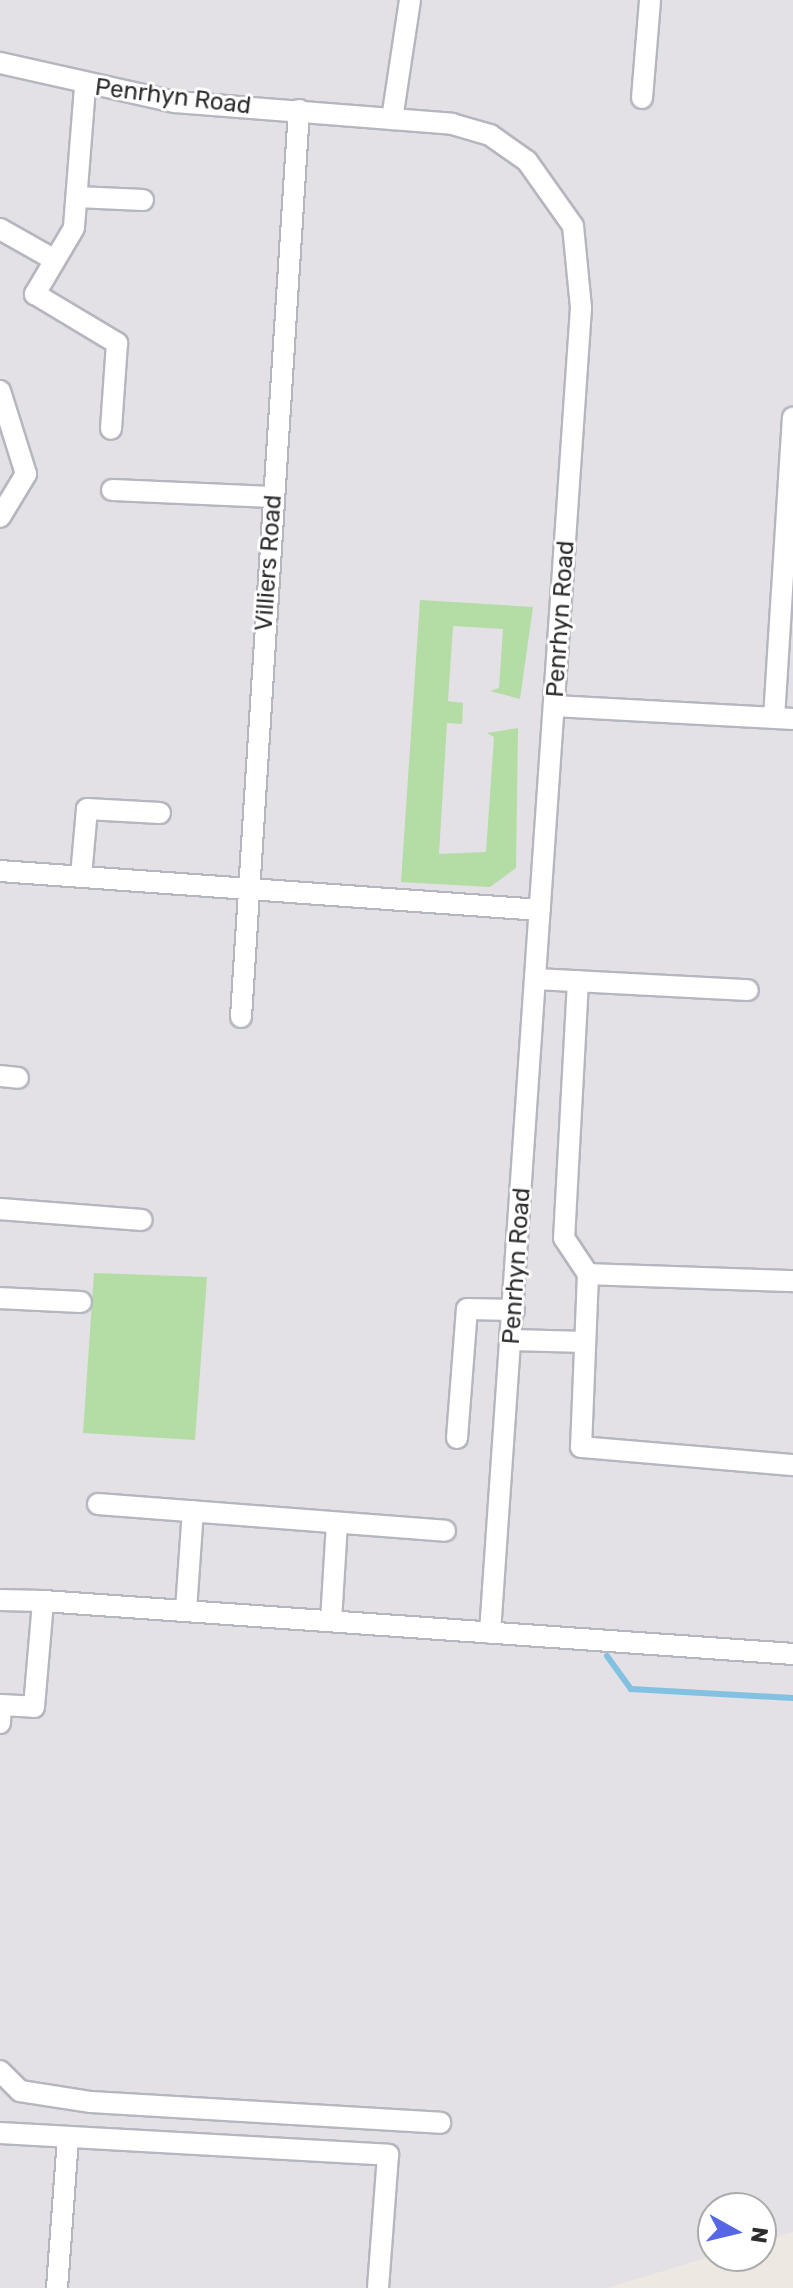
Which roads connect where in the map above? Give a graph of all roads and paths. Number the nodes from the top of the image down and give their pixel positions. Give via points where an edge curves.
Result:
1 (410, 0) edge
2 (650, 0) edge
3 (0, 63) edge
4 (85, 87) junction
5 (642, 98) dead end
6 (299, 110) junction
7 (392, 119) junction
8 (77, 197) junction
9 (143, 200) dead end
10 (0, 229) edge
11 (55, 260) junction
12 (0, 391) edge
13 (793, 418) edge
14 (111, 429) dead end
15 (112, 490) dead end
16 (273, 497) junction
17 (0, 517) edge
18 (555, 706) junction
19 (783, 719) edge
20 (160, 813) dead end
21 (0, 871) edge
22 (81, 876) junction
23 (248, 889) junction
24 (540, 910) junction
25 (536, 979) junction
26 (578, 981) junction
27 (748, 990) dead end
28 (241, 1017) dead end
29 (0, 1209) edge
30 (142, 1220) dead end
31 (588, 1274) junction
32 (793, 1281) edge
33 (0, 1298) edge
34 (81, 1302) dead end
35 (514, 1310) junction
36 (512, 1340) junction
37 (585, 1342) junction
38 (457, 1438) dead end
39 (793, 1465) edge
40 (98, 1504) dead end
41 (193, 1511) junction
42 (337, 1523) junction
43 (445, 1531) dead end
44 (0, 1600) edge
45 (43, 1601) junction
46 (186, 1610) junction
47 (331, 1621) junction
48 (490, 1633) junction
49 (793, 1654) edge
50 (0, 1723) edge
51 (0, 2071) edge
52 (440, 2123) dead end
53 (0, 2133) edge
54 (68, 2138) junction
55 (57, 2288) edge
56 (378, 2288) edge

1 - 7 street
2 - 5 street
3 - 4 street, Penrhyn Road
4 - 6 street, Penrhyn Road
4 - 8 street
6 - 7 street, Penrhyn Road
6 - 16 street, Villiers Road
7 - 18 street, Penrhyn Road via 490,135 543,179 573,226 581,308
8 - 9 street
8 - 11 street via 74,228
10 - 11 street
11 - 14 street via 35,294 117,343
12 - 17 street via 26,474
13 - 19 street
15 - 16 street
16 - 23 street, Villiers Road
18 - 19 street
18 - 24 street, Penrhyn Road
20 - 22 street via 87,809
21 - 22 street
22 - 23 street
23 - 24 street
23 - 28 street, Villiers Road
24 - 25 street, Penrhyn Road
25 - 26 street
25 - 35 street, Penrhyn Road
26 - 27 street
26 - 31 street via 564,1238
29 - 30 street
31 - 32 street
31 - 37 street
33 - 34 street
35 - 36 street, Penrhyn Road
35 - 38 street via 467,1309
36 - 37 street
36 - 48 street, Penrhyn Road
37 - 39 street via 581,1447
40 - 41 street
41 - 42 street
41 - 46 street
42 - 43 street
42 - 47 street
44 - 45 street
45 - 46 street
45 - 50 street via 34,1707 1,1705
46 - 47 street
47 - 48 street
48 - 49 street
51 - 52 street via 20,2091 91,2102
53 - 54 street
54 - 55 street
54 - 56 street via 388,2155

